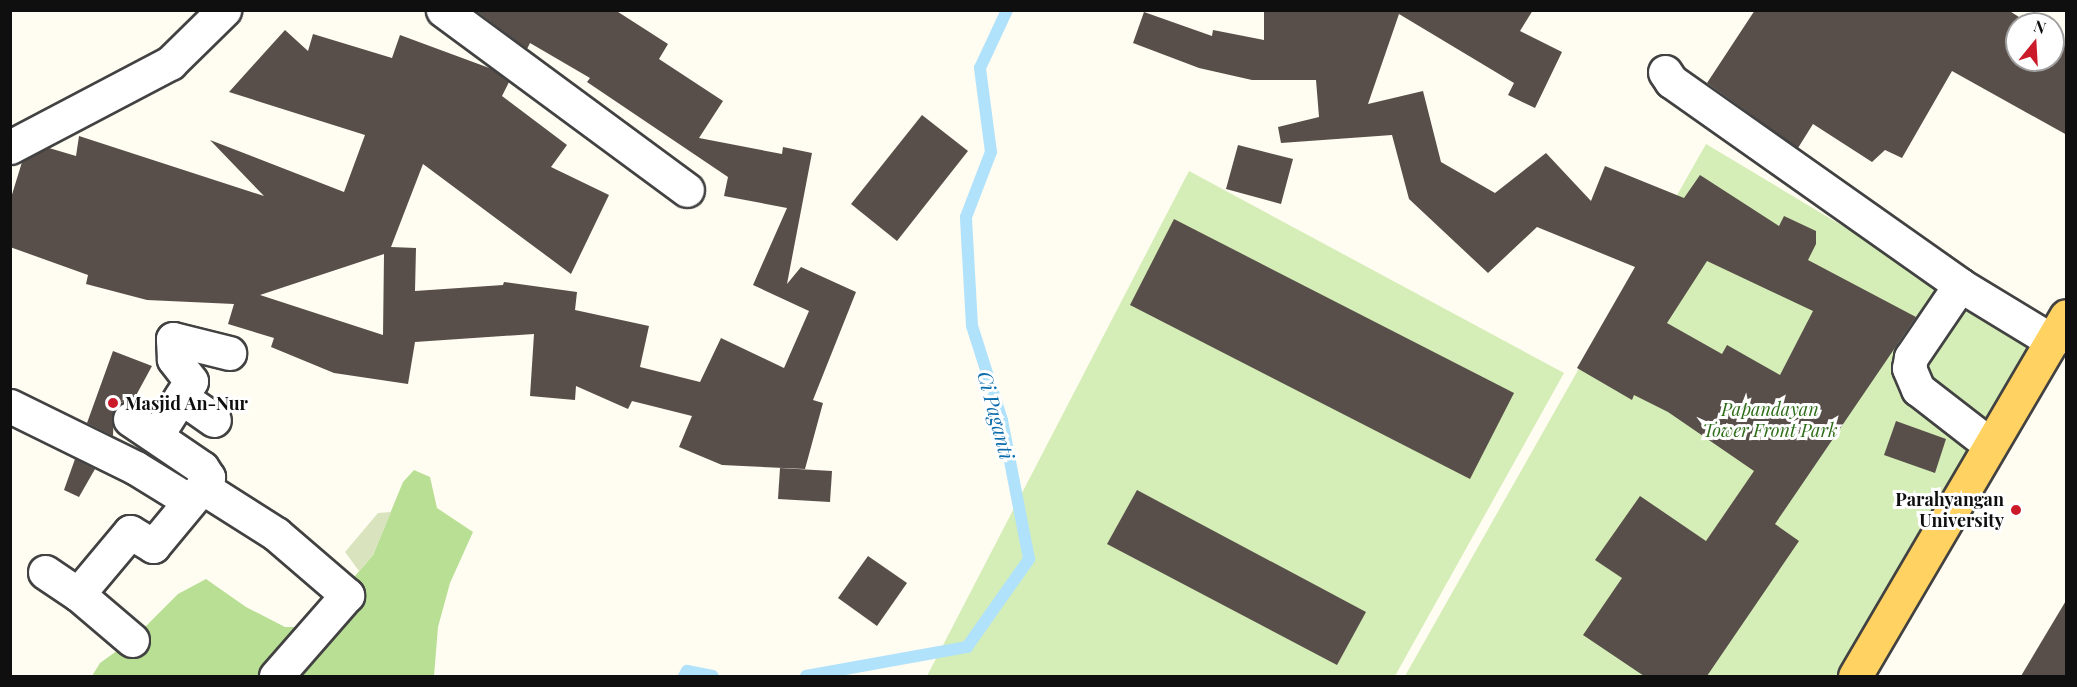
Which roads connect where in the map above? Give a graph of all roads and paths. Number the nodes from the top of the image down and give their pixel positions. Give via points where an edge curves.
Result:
1 (224, 10) edge
2 (443, 10) edge
3 (1665, 72) dead end
4 (10, 147) edge
5 (687, 190) dead end
6 (1960, 285) junction
7 (2059, 328) edge
8 (229, 353) dead end
9 (181, 397) junction
10 (10, 406) edge
11 (214, 420) dead end
12 (1989, 444) junction
13 (195, 494) junction
14 (45, 572) dead end
15 (78, 594) junction
16 (132, 640) dead end
17 (276, 676) edge
18 (1855, 676) edge

1 - 4 street via 170,63
2 - 5 street
3 - 6 street via 1671,81
6 - 7 street
6 - 12 street via 1911,357 1909,368 1918,389
7 - 12 main road
8 - 9 street via 173,339 174,359 191,381
9 - 11 street
9 - 13 street via 143,428 202,468 208,477
10 - 13 street
12 - 18 main road
13 - 15 street via 153,546 130,532
13 - 17 street via 276,534 347,595
14 - 15 street
15 - 16 street

